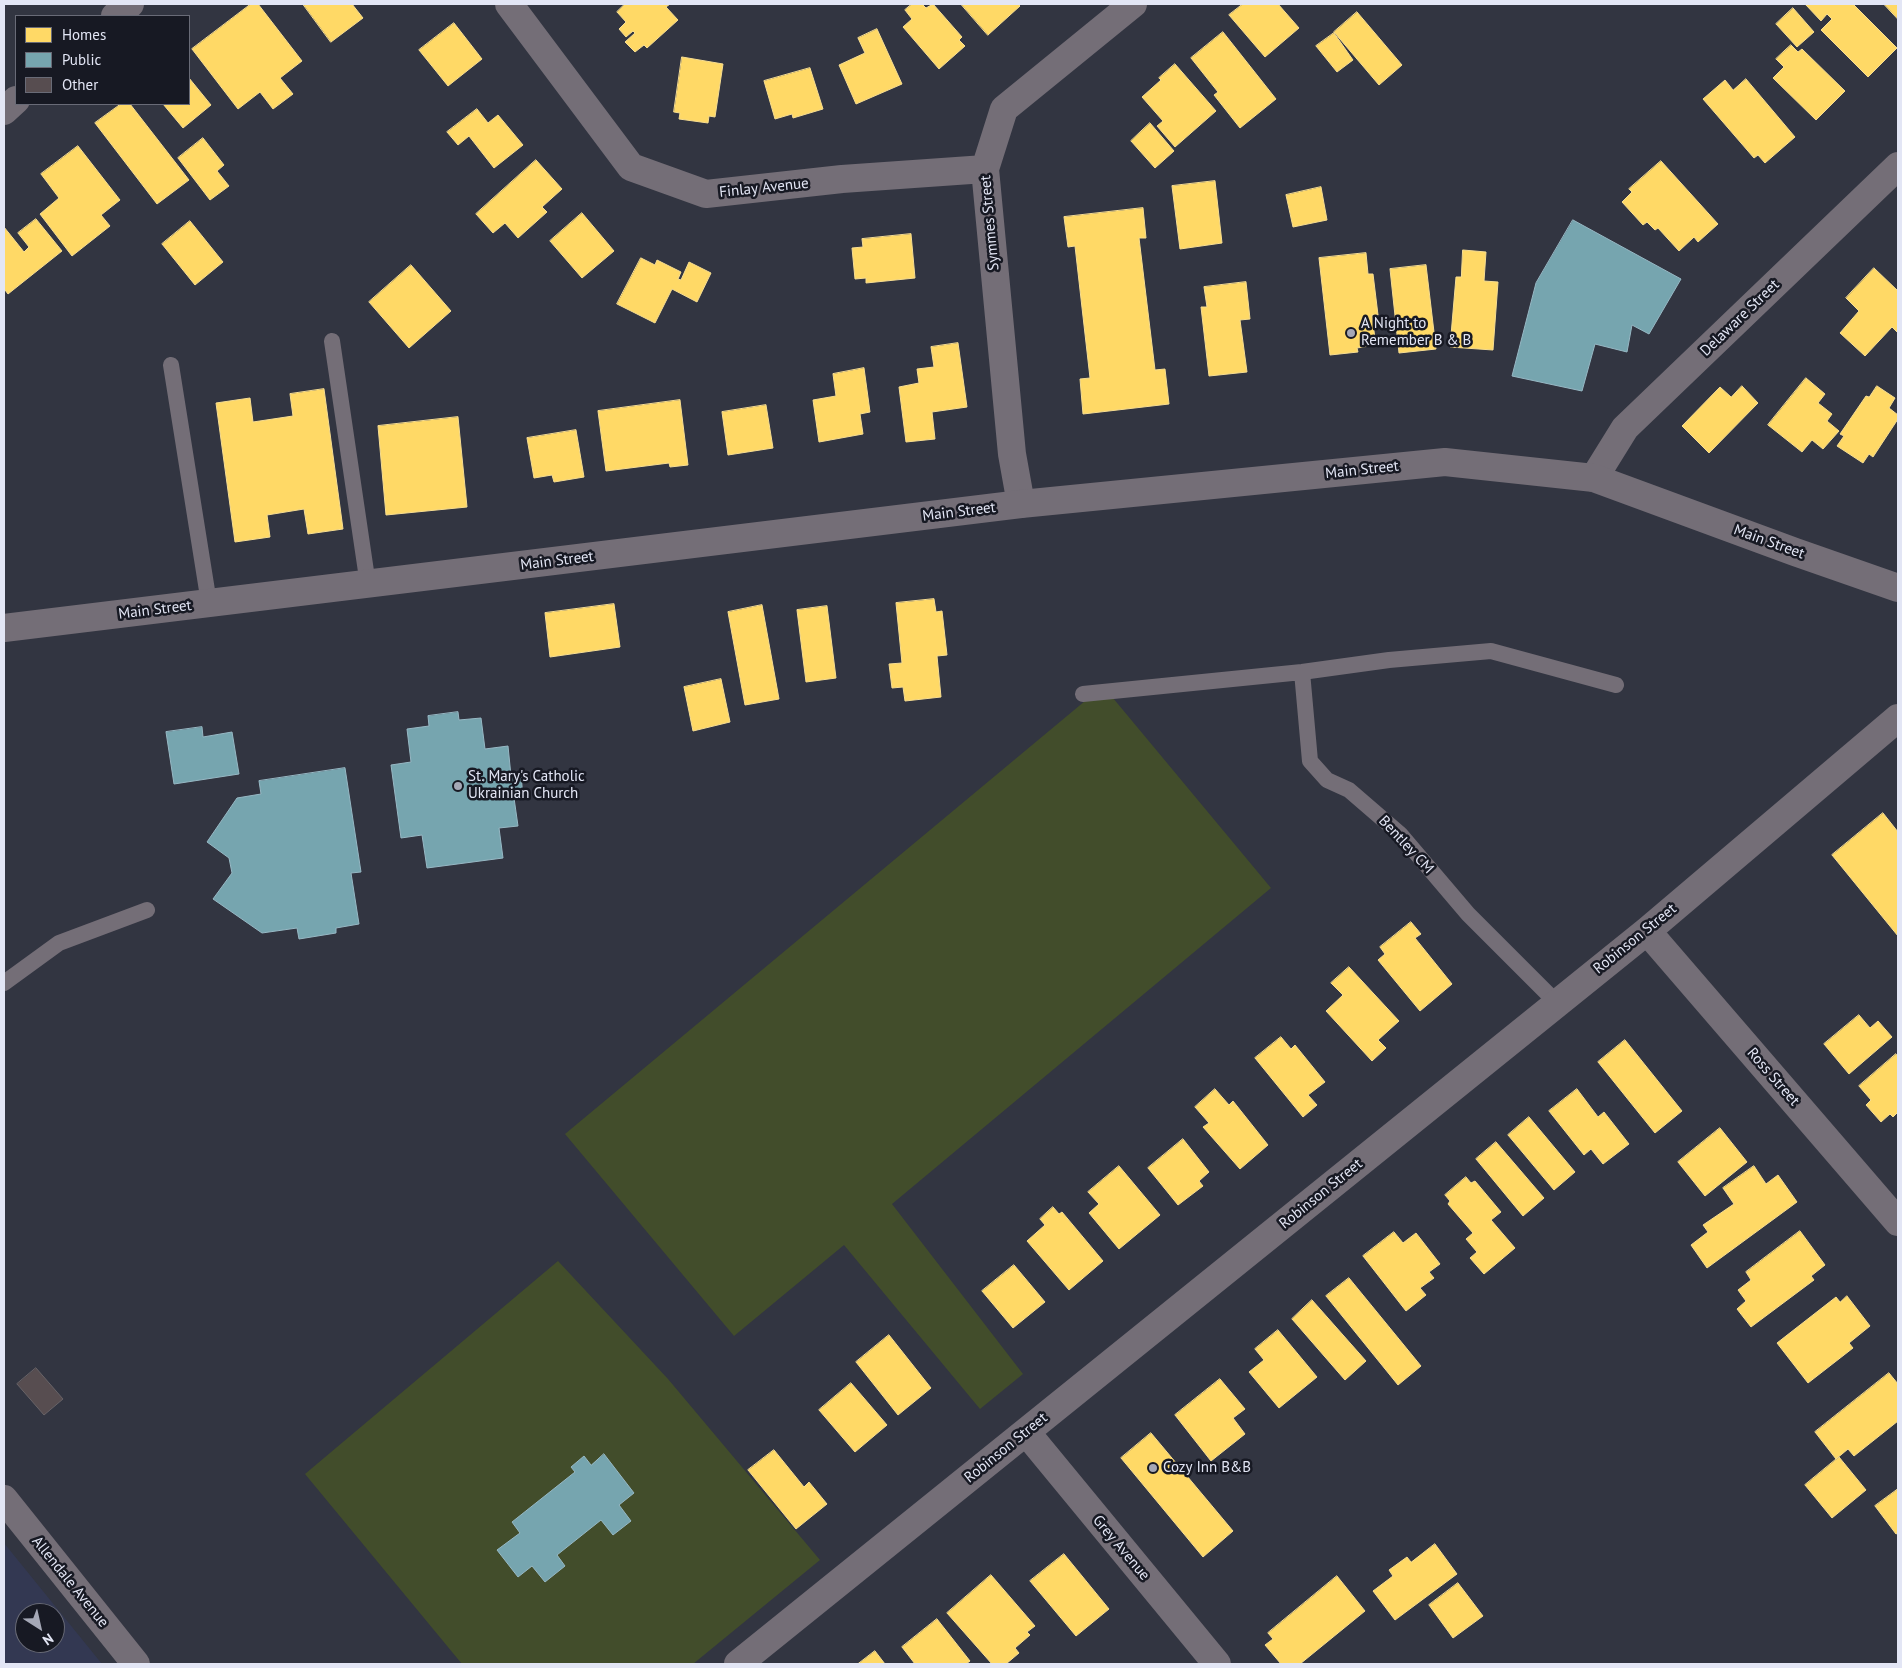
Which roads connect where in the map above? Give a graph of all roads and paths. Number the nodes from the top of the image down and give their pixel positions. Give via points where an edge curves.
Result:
1 (130, 4) edge
2 (509, 4) edge
3 (1133, 4) edge
4 (115, 15) edge
5 (15, 101) edge
6 (4, 111) edge
7 (1898, 166) edge
8 (985, 169) junction
9 (332, 340) dead end
10 (170, 366) dead end
11 (1594, 478) junction
12 (1021, 504) junction
13 (368, 585) junction
14 (1898, 588) edge
15 (209, 603) junction
16 (4, 628) edge
17 (1302, 672) junction
18 (1616, 685) dead end
19 (1082, 694) dead end
20 (1898, 718) edge
21 (147, 910) dead end
22 (1647, 931) junction
23 (4, 983) edge
24 (1557, 1003) junction
25 (1898, 1222) edge
26 (1026, 1432) junction
27 (4, 1499) edge
28 (136, 1664) edge
29 (738, 1664) edge
30 (1217, 1664) edge

1 - 4 street
2 - 8 street, Finlay Avenue via 631,167 706,194 842,179
3 - 8 street, Symmes Street via 1004,109
5 - 6 street
7 - 11 street, Delaware Street via 1625,428
8 - 12 street, Symmes Street via 1012,454
9 - 13 lane
10 - 15 lane
11 - 12 street, Main Street via 1445,462
11 - 14 street, Main Street
12 - 13 street, Main Street
13 - 15 street, Main Street
15 - 16 street, Main Street
17 - 18 lane via 1491,651
17 - 19 lane
17 - 24 lane, Bentley CM via 1310,761 1327,780 1350,790 1400,834 1468,914
20 - 22 street, Robinson Street
21 - 23 lane via 59,943
22 - 24 street, Robinson Street
22 - 25 street, Ross Street
24 - 26 street, Robinson Street
26 - 29 street, Robinson Street
26 - 30 street, Grey Avenue
27 - 28 street, Allendale Avenue

